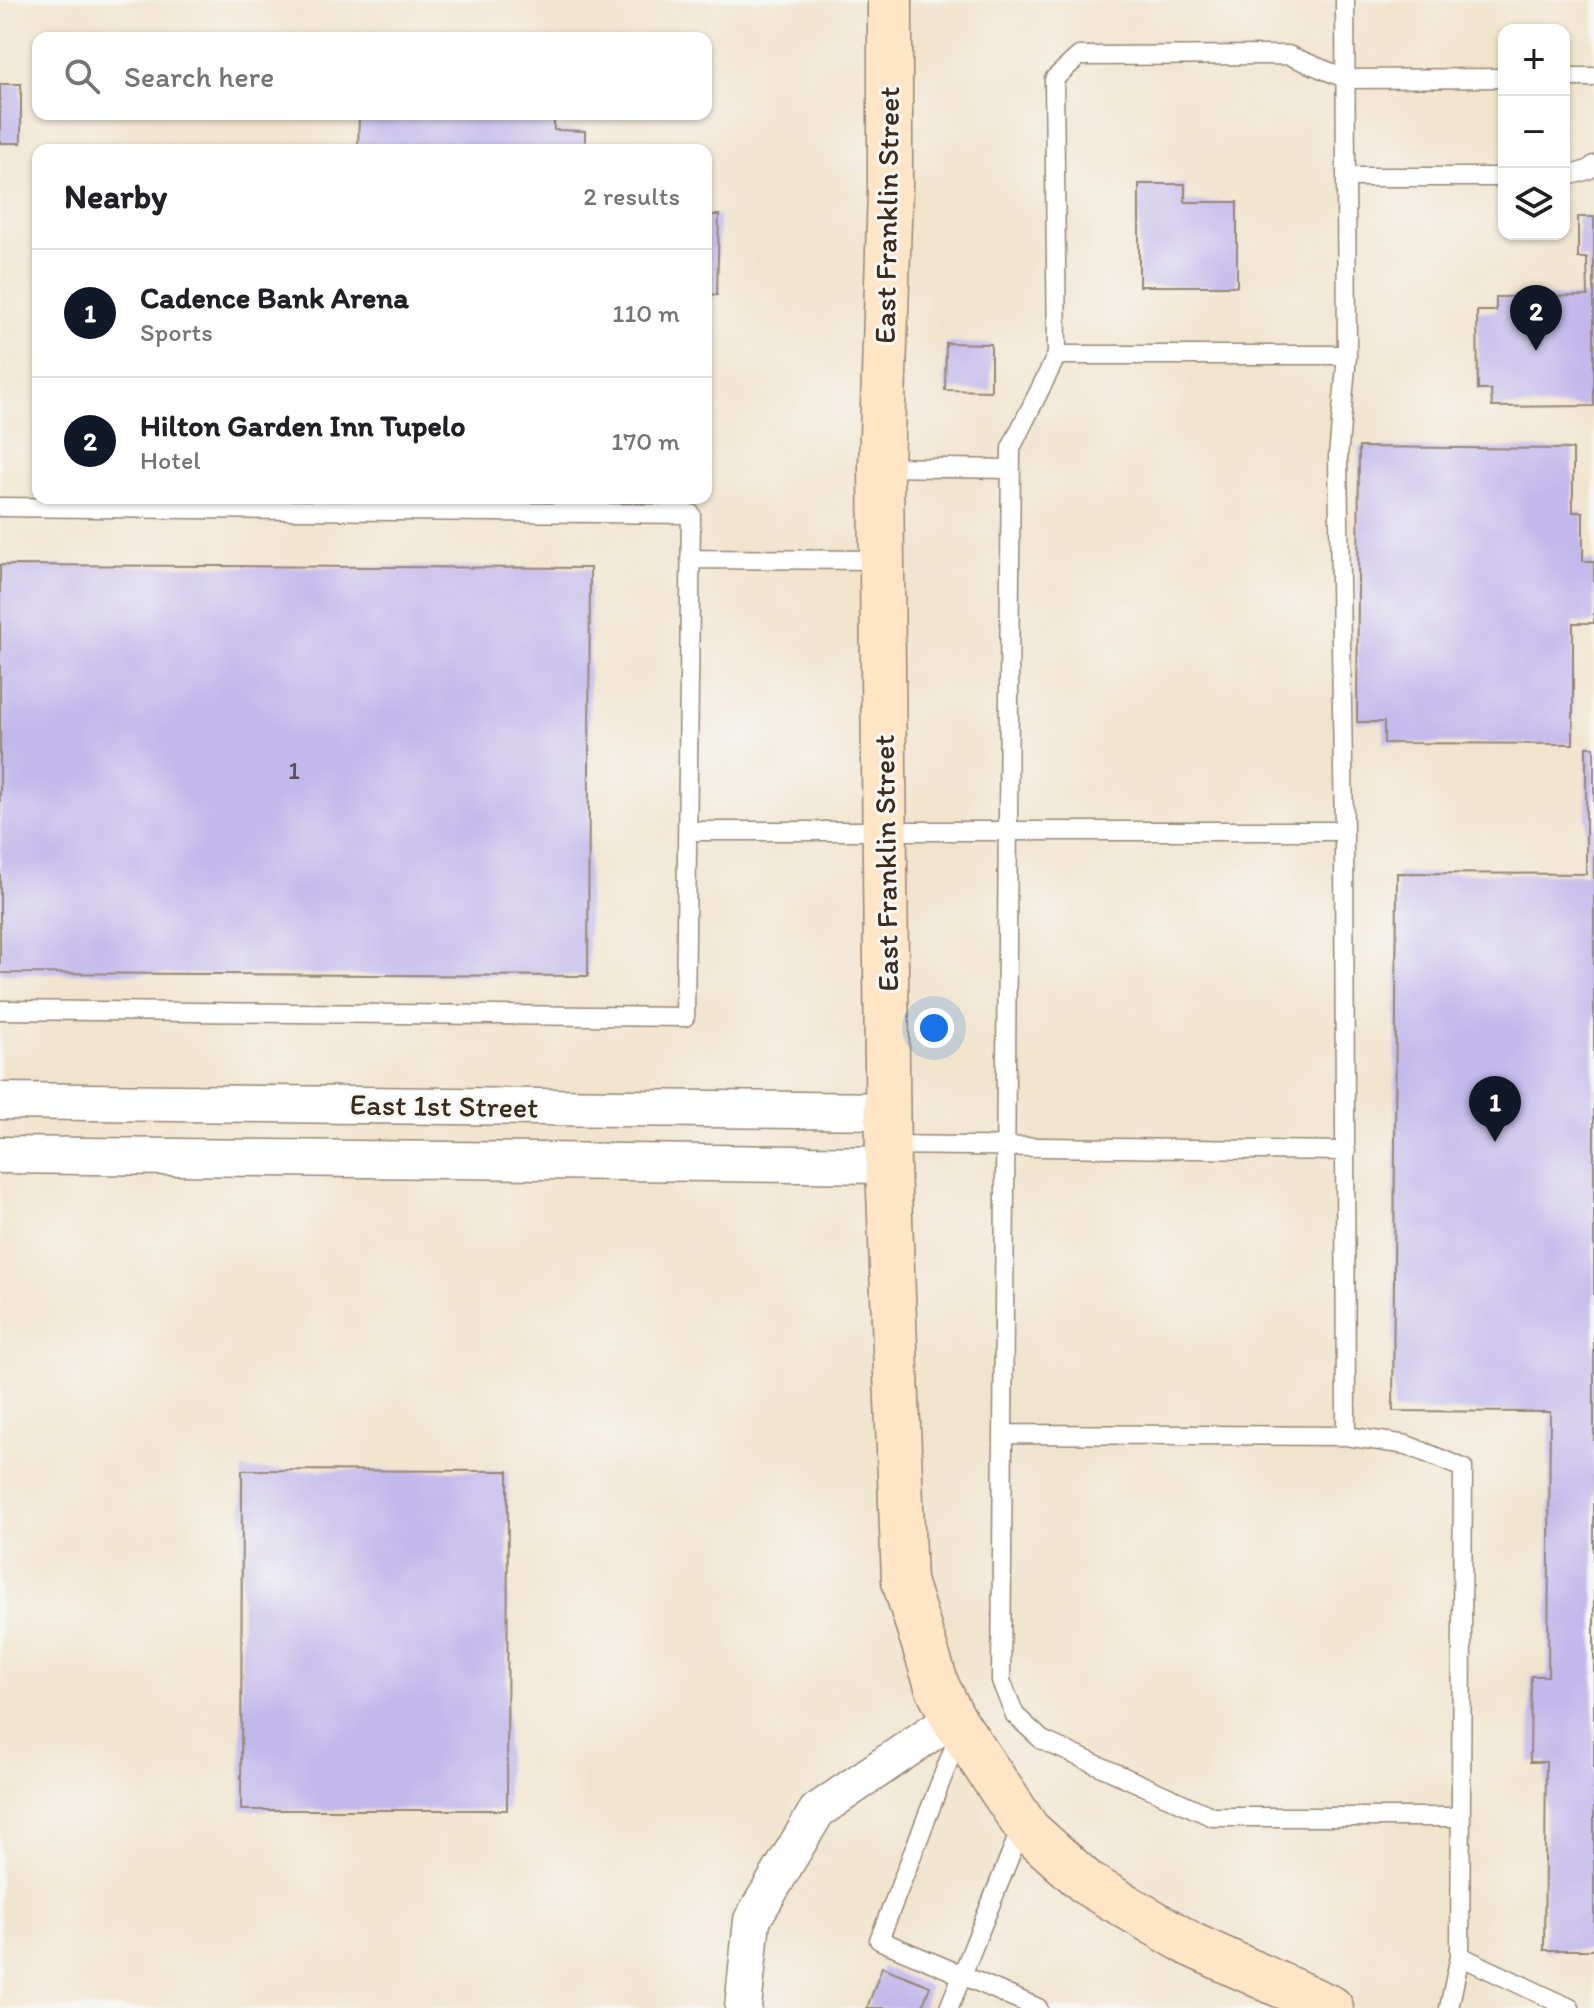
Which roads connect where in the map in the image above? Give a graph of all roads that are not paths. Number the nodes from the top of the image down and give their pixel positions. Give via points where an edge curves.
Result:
1 (890, 0) edge
2 (1345, 0) edge
3 (1570, 77) edge
4 (1594, 77) edge
5 (1498, 78) edge
6 (1347, 79) junction
7 (1594, 165) edge
8 (1570, 175) edge
9 (1348, 177) junction
10 (1498, 177) edge
11 (1057, 355) junction
12 (1347, 355) junction
13 (881, 467) junction
14 (1010, 469) junction
15 (0, 507) edge
16 (690, 559) junction
17 (882, 560) junction
18 (885, 830) junction
19 (1008, 830) junction
20 (687, 831) junction
21 (1344, 831) junction
22 (0, 1010) edge
23 (0, 1101) edge
24 (888, 1140) junction
25 (1006, 1147) junction
26 (1346, 1151) junction
27 (0, 1155) edge
28 (1003, 1434) junction
29 (1346, 1436) junction
30 (957, 1724) junction
31 (1461, 1817) junction
32 (1023, 1823) junction
33 (1460, 1956) junction
34 (962, 1975) junction
35 (743, 2008) edge
36 (949, 2008) edge
37 (1038, 2008) edge
38 (1331, 2008) edge
39 (1449, 2008) edge
40 (1570, 2008) edge

1 - 13 street, East Franklin Street
2 - 6 lane
3 - 4 lane
5 - 6 lane
6 - 9 lane
6 - 11 lane via 1288,55 1079,56 1054,79
7 - 8 lane
9 - 10 lane
9 - 12 lane
11 - 12 lane
11 - 14 lane via 1011,448
12 - 21 lane via 1338,457
13 - 14 lane
13 - 17 street, East Franklin Street
14 - 19 lane
15 - 16 lane via 691,514
16 - 17 lane
16 - 20 lane
17 - 18 street, East Franklin Street
18 - 19 lane
18 - 20 lane
18 - 24 street, East Franklin Street
19 - 21 lane
19 - 25 lane
20 - 22 lane via 685,1017
21 - 26 lane
23 - 24 street, East 1st Street
24 - 25 lane
24 - 27 street, East 1st Street
24 - 30 street, East Franklin Street via 904,1581 937,1686
25 - 26 lane
25 - 28 lane
26 - 29 lane
28 - 29 lane
28 - 31 lane via 1001,1681 1015,1715 1042,1740 1213,1817
29 - 31 lane via 1407,1445 1463,1468
30 - 32 street, East Franklin Street
30 - 34 lane via 879,1940
30 - 35 street via 817,1811 752,1920
31 - 33 lane
32 - 34 lane
32 - 38 street, East Franklin Street via 1088,1884 1192,1945
33 - 39 lane
33 - 40 lane
34 - 36 lane
34 - 37 lane

